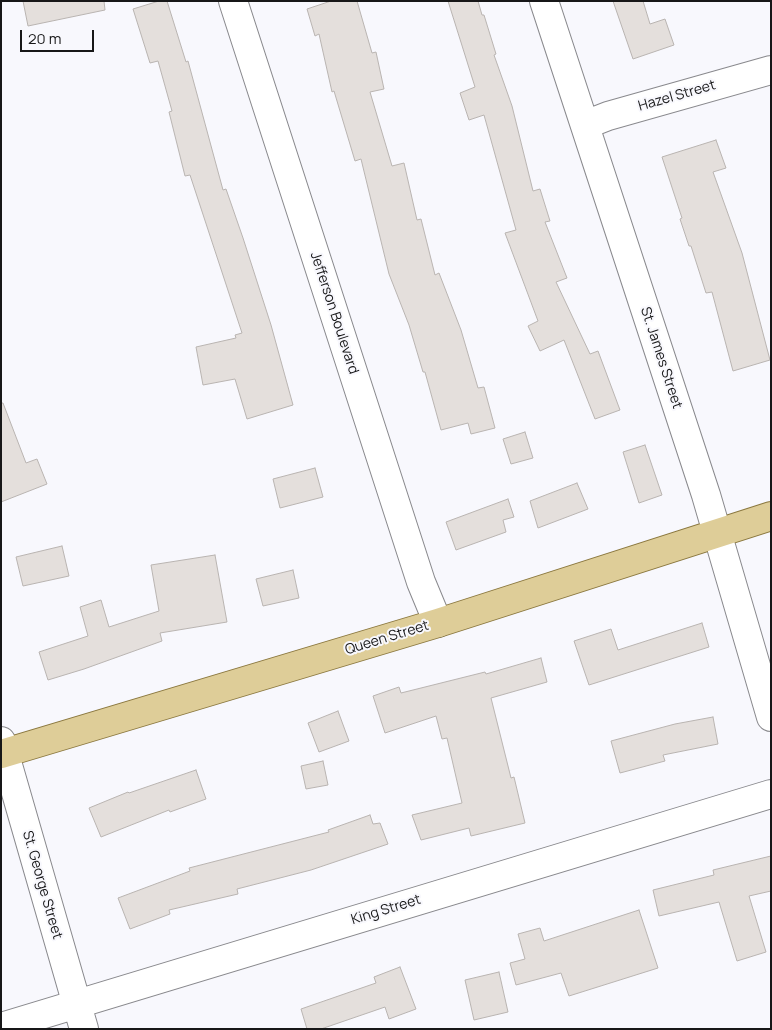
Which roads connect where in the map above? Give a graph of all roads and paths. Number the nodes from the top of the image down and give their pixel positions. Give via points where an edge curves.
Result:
1 (233, 1) edge
2 (544, 1) edge
3 (771, 70) edge
4 (585, 125) junction
5 (771, 516) edge
6 (717, 533) junction
7 (438, 623) junction
8 (771, 717) edge
9 (3, 749) edge
10 (771, 794) edge
11 (80, 1016) edge
12 (1, 1028) edge

1 - 7 street, Jefferson Boulevard via 420,582
2 - 4 street, St. James Street
3 - 4 street, Hazel Street
4 - 6 street, St. James Street
5 - 6 main road, Queen Street
6 - 7 main road, Queen Street
6 - 8 street, St. James Street
7 - 9 main road, Queen Street
9 - 11 street, St. George Street
10 - 11 street, King Street
11 - 12 street, King Street

